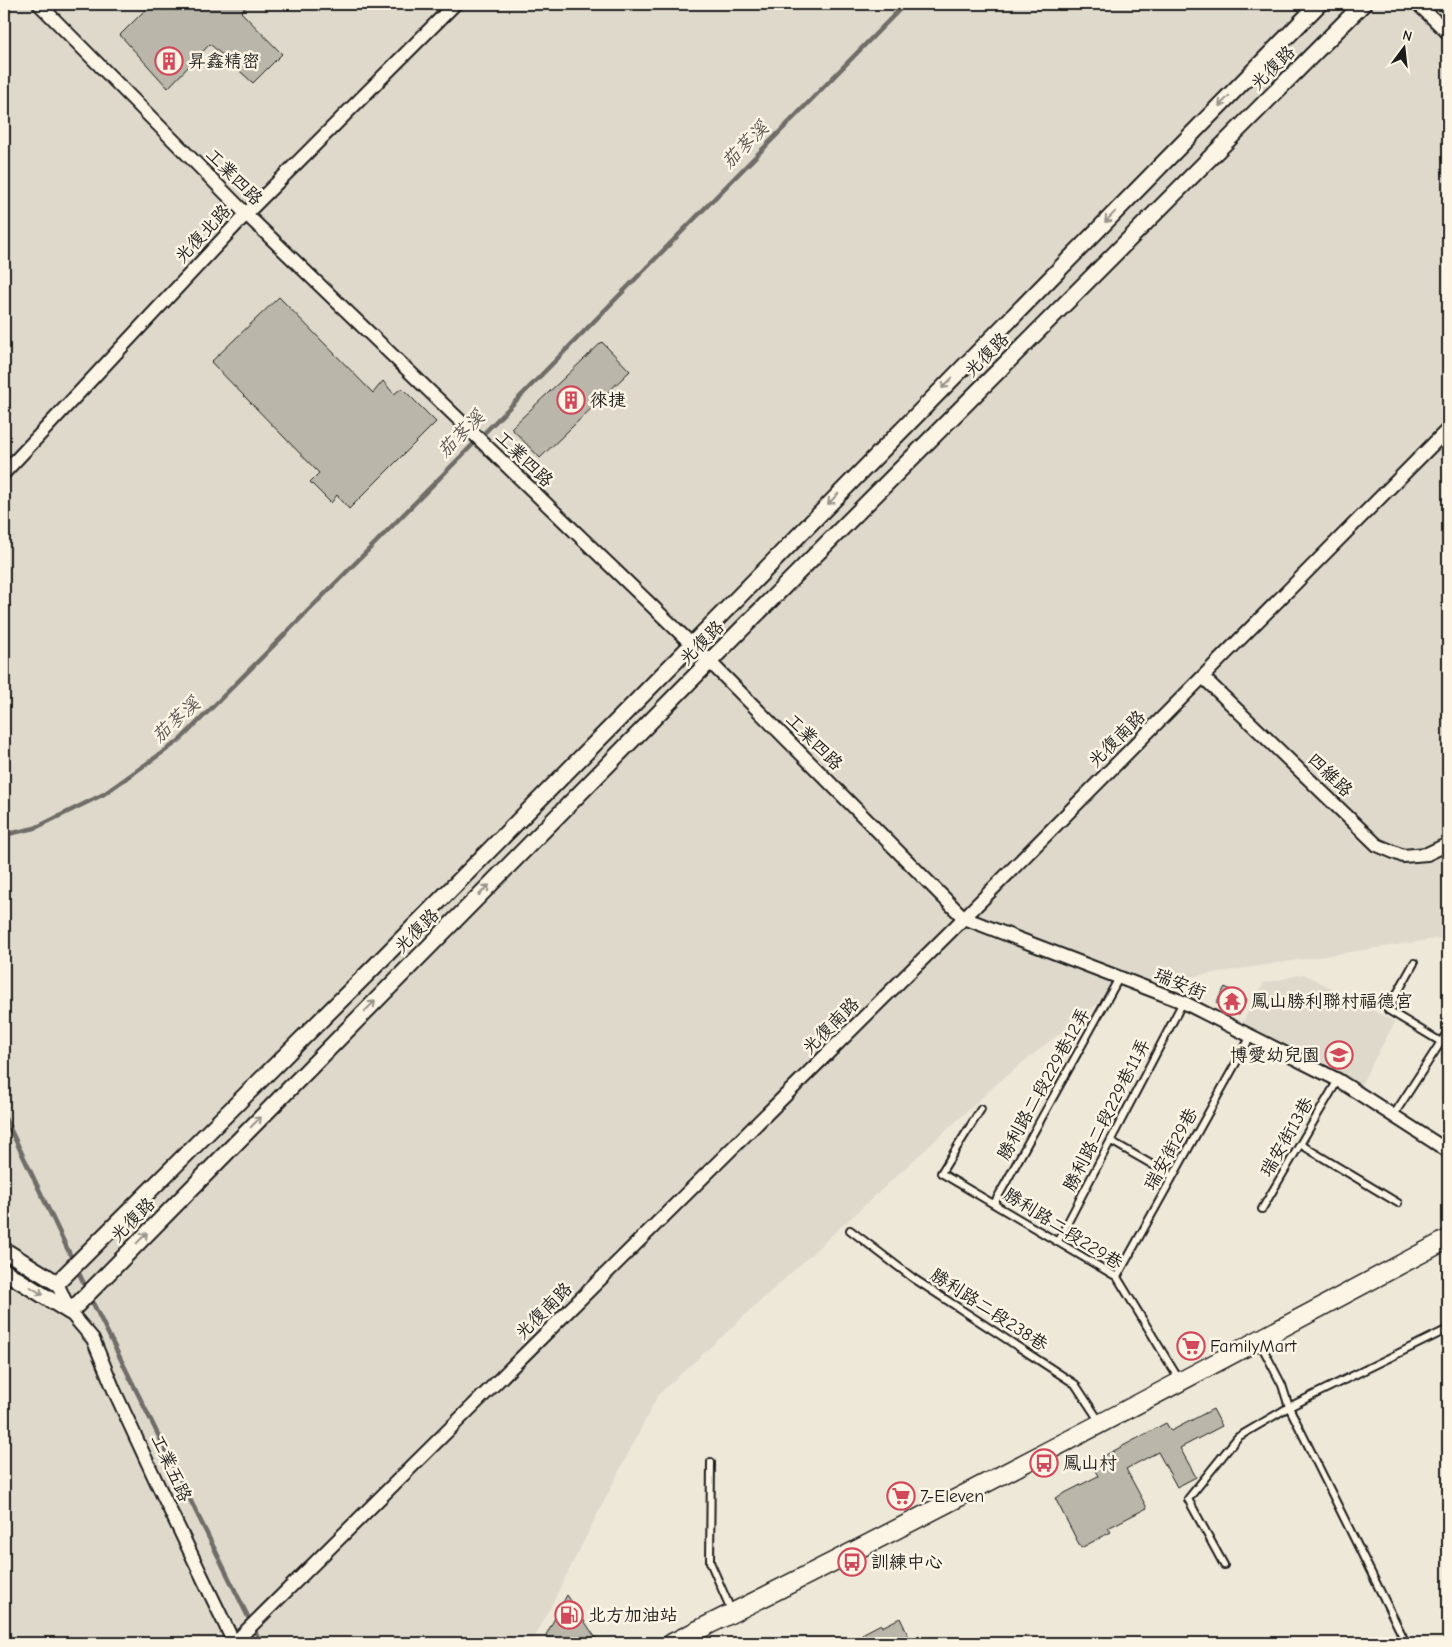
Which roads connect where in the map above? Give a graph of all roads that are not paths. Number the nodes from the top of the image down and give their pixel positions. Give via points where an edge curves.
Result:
1 (39, 4) edge
2 (455, 4) edge
3 (1319, 4) edge
4 (1363, 4) edge
5 (1418, 4) edge
6 (1448, 34) edge
7 (246, 214) junction
8 (1448, 429) edge
9 (4, 473) edge
10 (691, 644) junction
11 (709, 661) junction
12 (1204, 678) junction
13 (1448, 844) edge
14 (964, 918) junction
15 (1414, 963) dead end
16 (1119, 978) junction
17 (1182, 1002) junction
18 (1448, 1031) edge
19 (1251, 1036) junction
20 (1441, 1042) junction
21 (1338, 1080) junction
22 (981, 1109) dead end
23 (1393, 1116) junction
24 (1111, 1141) junction
25 (1300, 1144) junction
26 (1448, 1151) edge
27 (1172, 1176) junction
28 (1398, 1202) dead end
29 (994, 1204) junction
30 (1262, 1209) dead end
31 (850, 1230) dead end
32 (1448, 1239) edge
33 (1058, 1241) junction
34 (4, 1250) edge
35 (4, 1271) edge
36 (1117, 1276) junction
37 (57, 1283) junction
38 (70, 1312) junction
39 (1448, 1329) edge
40 (1259, 1340) junction
41 (1181, 1382) junction
42 (1289, 1407) junction
43 (1101, 1424) junction
44 (711, 1462) dead end
45 (1224, 1565) dead end
46 (733, 1613) junction
47 (234, 1643) edge
48 (672, 1643) edge
49 (1406, 1643) edge

1 - 7 street, 工業四路
2 - 7 street, 光復北路
3 -> 10 street, 光復路
4 - 11 street, 光復路
5 - 6 street
7 - 9 street, 光復北路
7 - 10 street, 工業四路
8 - 12 street, 光復南路
10 - 11 street, 工業四路
10 - 37 street, 光復路
11 - 14 street, 工業四路
38 -> 11 street, 光復路
12 - 13 street, 四維路 via 1377,845 1403,856 1427,854
12 - 14 street, 光復南路
14 - 16 street, 瑞安街
14 - 47 street, 光復南路
15 - 20 lane via 1388,1010
16 - 17 street, 瑞安街
16 - 29 lane, 勝利路二段229巷12弄
17 - 19 street, 瑞安街
17 - 24 lane, 勝利路二段229巷11弄
18 - 20 lane
19 - 21 street, 瑞安街
19 - 27 lane, 瑞安街29巷
20 - 23 lane
21 - 23 street, 瑞安街
21 - 25 lane, 瑞安街13巷
22 - 29 lane, 勝利路二段229巷 via 941,1173
23 - 26 street, 瑞安街
24 - 27 lane
24 - 33 lane, 勝利路二段229巷11弄
25 - 28 lane
25 - 30 lane, 瑞安街13巷
27 - 36 lane, 瑞安街29巷
29 - 33 lane, 勝利路二段229巷
31 - 43 lane, 勝利路二段238巷 via 913,1278 1074,1384
32 - 40 main road
33 - 36 lane, 勝利路二段229巷
34 - 37 street
35 -> 38 street, 工業五路
36 - 41 lane, 勝利路二段229巷
37 - 38 street, 工業五路
38 - 47 street, 工業五路 via 94,1340 156,1481
39 - 42 lane
40 - 41 main road
40 - 42 lane via 1282,1385
41 - 43 main road
42 - 45 lane via 1238,1437 1188,1499
42 - 49 lane
43 - 46 main road
44 - 46 lane via 710,1562
46 - 48 main road

